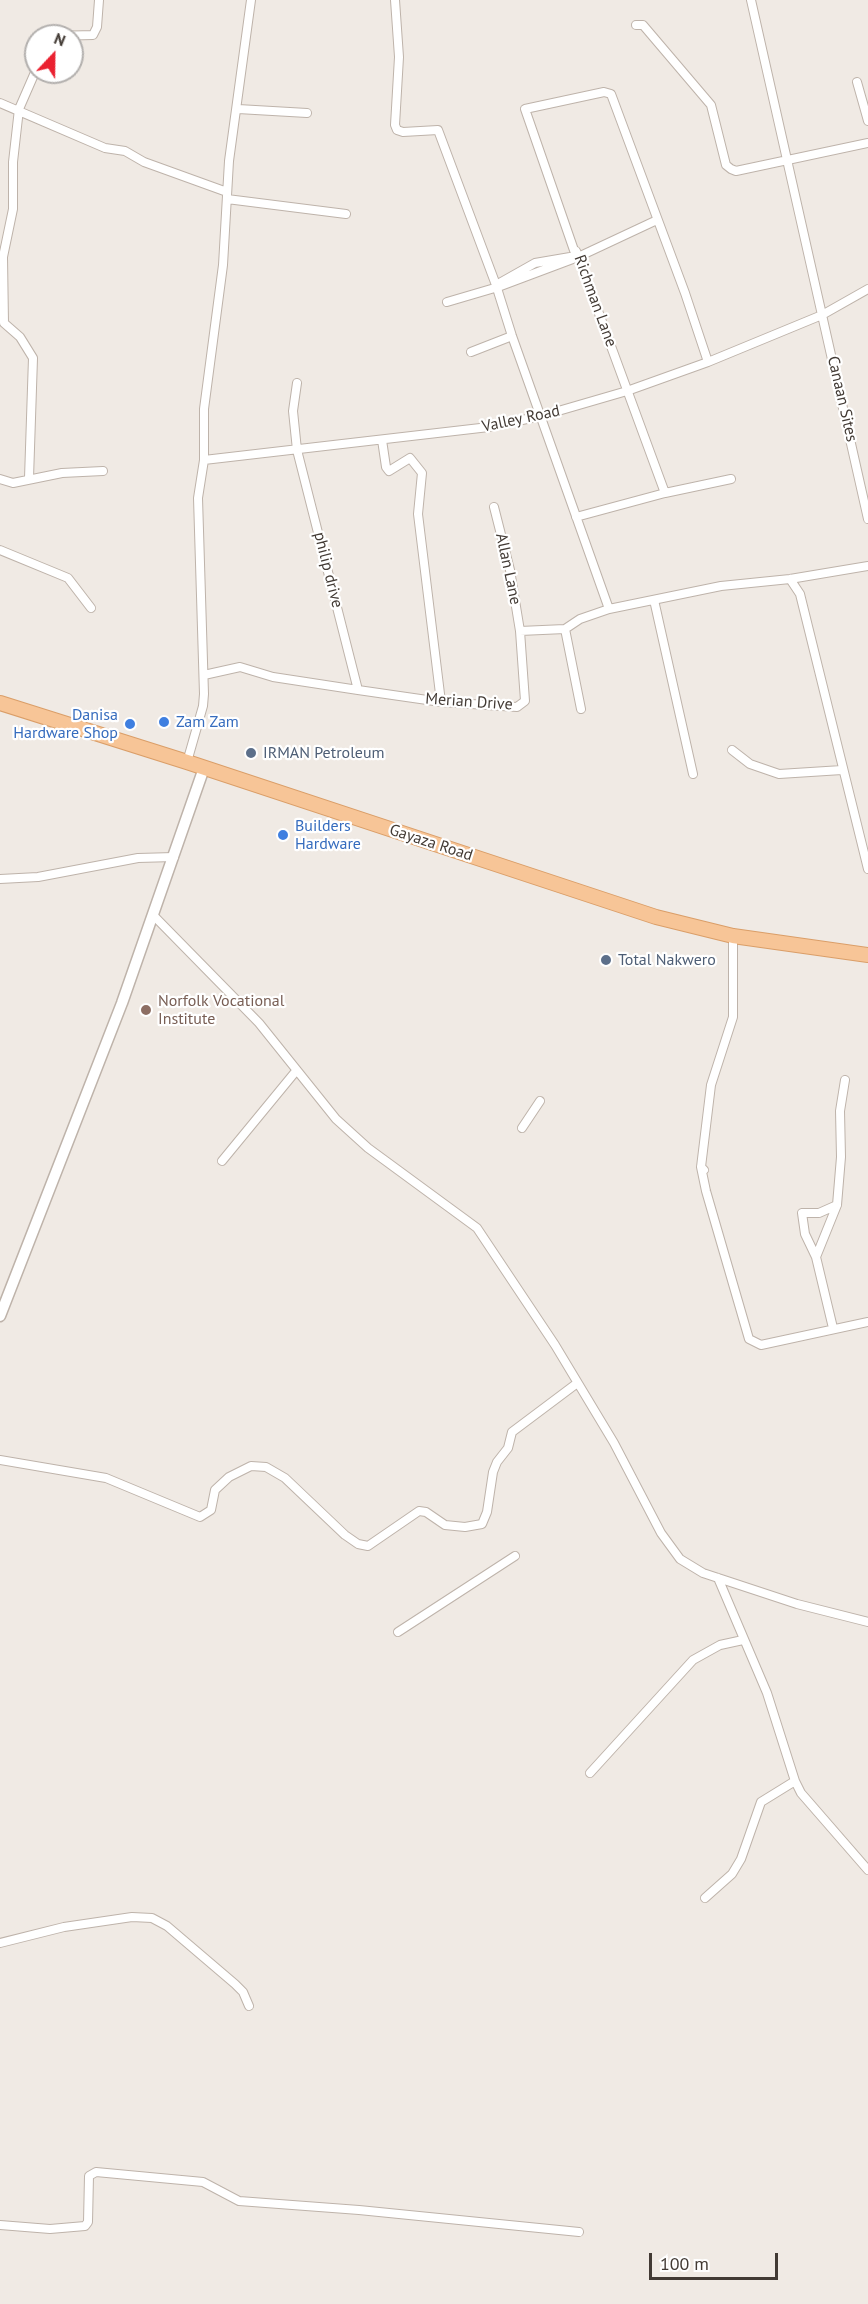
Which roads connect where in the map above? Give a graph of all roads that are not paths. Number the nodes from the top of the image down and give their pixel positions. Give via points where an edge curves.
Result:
1 (99, 0) edge
2 (251, 0) edge
3 (395, 0) edge
4 (751, 0) edge
5 (636, 25) dead end
6 (84, 35) edge
7 (857, 82) dead end
8 (30, 84) edge
9 (0, 103) edge
10 (19, 109) junction
11 (238, 109) junction
12 (525, 110) junction
13 (307, 113) dead end
14 (868, 121) edge
15 (868, 143) edge
16 (787, 160) junction
17 (227, 195) junction
18 (346, 214) dead end
19 (657, 220) junction
20 (2, 257) edge
21 (578, 257) junction
22 (497, 286) junction
23 (868, 289) edge
24 (447, 302) dead end
25 (822, 315) junction
26 (512, 336) junction
27 (471, 352) dead end
28 (708, 362) junction
29 (297, 383) dead end
30 (627, 391) junction
31 (541, 416) junction
32 (382, 440) junction
33 (297, 450) junction
34 (204, 460) junction
35 (103, 471) dead end
36 (29, 478) junction
37 (0, 479) edge
38 (731, 479) dead end
39 (864, 482) edge
40 (665, 493) junction
41 (494, 507) dead end
42 (576, 517) junction
43 (868, 519) edge
44 (0, 550) edge
45 (868, 566) edge
46 (790, 579) junction
47 (654, 600) junction
48 (91, 608) dead end
49 (609, 609) junction
50 (565, 628) junction
51 (520, 631) junction
52 (204, 675) junction
53 (358, 690) junction
54 (441, 702) junction
55 (0, 703) edge
56 (581, 709) dead end
57 (732, 750) dead end
58 (187, 762) junction
59 (204, 768) junction
60 (842, 770) junction
61 (693, 774) dead end
62 (174, 857) junction
63 (868, 869) edge
64 (0, 879) edge
65 (154, 916) junction
66 (733, 936) junction
67 (868, 955) edge
68 (297, 1071) junction
69 (844, 1080) dead end
70 (540, 1101) dead end
71 (522, 1128) dead end
72 (222, 1161) dead end
73 (837, 1205) junction
74 (816, 1257) junction
75 (0, 1316) edge
76 (868, 1322) edge
77 (833, 1328) junction
78 (576, 1384) junction
79 (0, 1460) edge
80 (515, 1556) dead end
81 (718, 1578) junction
82 (868, 1622) edge
83 (398, 1632) dead end
84 (743, 1640) junction
85 (590, 1773) dead end
86 (795, 1781) junction
87 (868, 1870) edge
88 (705, 1898) dead end
89 (0, 1943) edge
90 (249, 2006) dead end
91 (0, 2225) edge
92 (579, 2232) dead end

1 - 6 street via 97,27 93,35
2 - 11 street
3 - 22 street via 399,57 395,125 403,132 438,130
4 - 16 street, Canaan Sites
5 - 16 street via 649,30 711,105 726,165 736,171
7 - 14 street
8 - 10 street
9 - 10 street
10 - 17 street via 105,148 125,151
10 - 20 street via 13,209
11 - 13 street
11 - 17 street
12 - 19 street via 604,92 611,94
12 - 21 street, Richman Lane
12 - 22 street via 576,255 535,263
15 - 16 street
16 - 25 street, Canaan Sites
17 - 18 street
17 - 34 street via 223,265 204,409
19 - 21 street
19 - 28 street
20 - 36 street via 4,323 20,337 33,358
21 - 22 street
21 - 30 street, Richman Lane
22 - 24 street
22 - 26 street
23 - 25 street, Valley Road
25 - 28 street, Valley Road
25 - 39 street, Canaan Sites
26 - 27 street
26 - 31 street
28 - 30 street, Valley Road
29 - 33 street, philip drive
30 - 31 street, Valley Road
30 - 40 street, Richman Lane
31 - 32 street, Valley Road via 489,427
31 - 42 street
32 - 33 street, Valley Road
32 - 54 street via 389,471 410,458 422,473 418,514
33 - 34 street, Valley Road
33 - 53 street, philip drive
34 - 52 street via 198,498
35 - 36 street
36 - 37 street via 13,483
38 - 40 street
39 - 43 street, Canaan Sites
40 - 42 street
41 - 51 street, Allan Lane
42 - 49 street
44 - 48 street via 68,578
45 - 46 street
46 - 47 street via 754,581
46 - 60 street via 800,594
47 - 49 street
47 - 61 street
49 - 50 street
50 - 51 street
50 - 56 street
51 - 54 street, Merian Drive via 525,701 522,705
52 - 53 street, Merian Drive via 240,667 273,677
52 - 58 street via 203,706
53 - 54 street, Merian Drive
55 - 58 main road, Gayaza Road
57 - 60 street via 750,764 779,774
58 - 59 main road, Gayaza Road
59 - 62 street
59 - 66 main road, Gayaza Road via 656,917
60 - 63 street
62 - 64 street via 138,858 38,877
62 - 65 street
65 - 68 street via 259,1023
65 - 75 street
66 - 67 main road, Gayaza Road
66 - 77 street via 733,1017 711,1085 703,1169 706,1191 749,1339 761,1345
68 - 72 street
68 - 78 street via 336,1119 368,1148 477,1228 555,1345
69 - 73 street
70 - 71 street
73 - 74 street
73 - 74 street via 819,1213 802,1213 805,1234
74 - 77 street
76 - 77 street
78 - 79 street via 512,1432 508,1448 493,1472 482,1524 445,1525 419,1511 368,1546 345,1535 285,1478 266,1467 251,1466 229,1477 215,1490 211,1510 200,1517 106,1478
78 - 81 street via 614,1443 672,1549 690,1566
80 - 83 street
81 - 82 street
81 - 84 street
84 - 85 street via 720,1645 693,1660
84 - 86 street via 767,1693
86 - 87 street
86 - 88 street via 761,1802 741,1859 732,1874
89 - 90 street via 64,1927 132,1917 152,1918 167,1926 235,1984
91 - 92 street via 50,2229 85,2226 89,2176 96,2172 203,2182 239,2201

